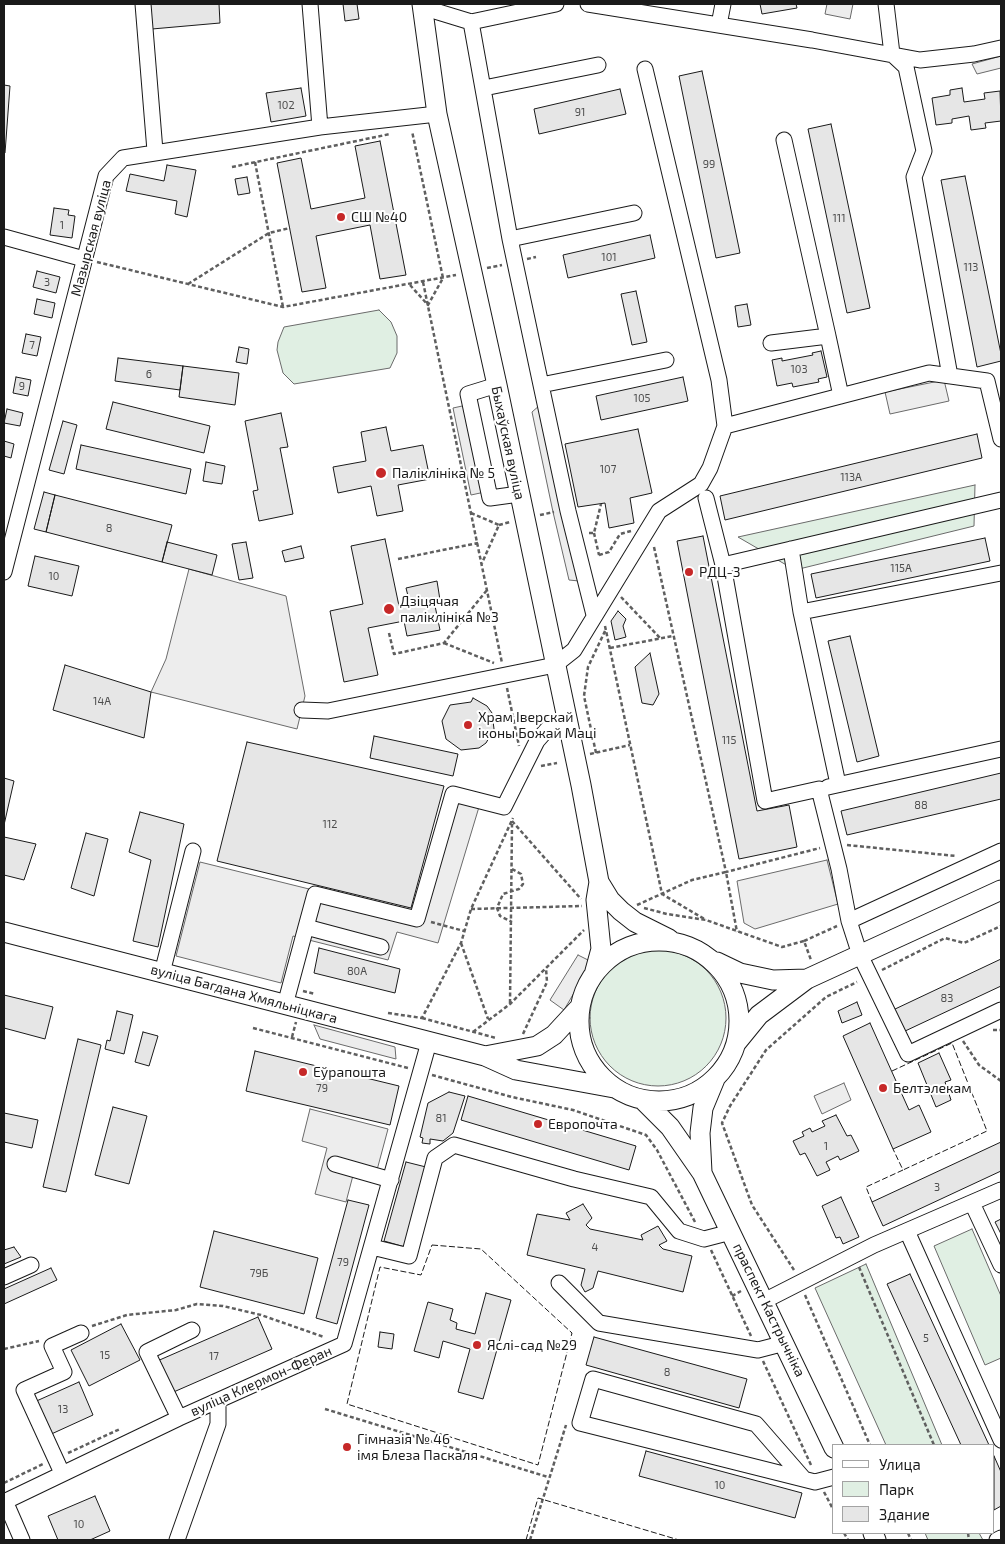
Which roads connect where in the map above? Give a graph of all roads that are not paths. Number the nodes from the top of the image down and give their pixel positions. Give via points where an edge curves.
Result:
1 (143, 4) edge
2 (310, 4) edge
3 (556, 4) edge
4 (588, 4) edge
5 (723, 4) edge
6 (886, 4) edge
7 (422, 6) edge
8 (472, 22) junction
9 (719, 25) junction
10 (1001, 48) edge
11 (892, 54) junction
12 (598, 65) dead end
13 (645, 69) dead end
14 (484, 88) junction
15 (437, 114) junction
16 (320, 127) junction
17 (784, 140) dead end
18 (155, 151) junction
19 (634, 213) dead end
20 (4, 237) edge
21 (510, 239) junction
22 (84, 259) junction
23 (828, 336) junction
24 (771, 343) dead end
25 (666, 360) dead end
26 (950, 376) junction
27 (497, 385) junction
28 (542, 385) junction
29 (840, 396) junction
30 (726, 426) junction
31 (1001, 439) edge
32 (519, 494) junction
33 (706, 498) dead end
34 (1001, 500) edge
35 (791, 549) junction
36 (723, 565) junction
37 (4, 572) edge
38 (1001, 573) edge
39 (598, 609) junction
40 (801, 612) junction
41 (555, 665) junction
42 (302, 710) dead end
43 (567, 721) junction
44 (1001, 749) edge
45 (838, 784) junction
46 (819, 789) junction
47 (193, 851) dead end
48 (1001, 851) edge
49 (599, 882) junction
50 (1001, 890) edge
51 (849, 921) junction
52 (306, 927) junction
53 (4, 932) edge
54 (673, 940) junction
55 (381, 947) dead end
56 (860, 955) junction
57 (714, 961) junction
58 (595, 971) junction
59 (810, 972) junction
60 (162, 973) junction
61 (290, 1004) junction
62 (578, 1009) junction
63 (1001, 1010) edge
64 (429, 1042) junction
65 (737, 1042) junction
66 (485, 1056) junction
67 (715, 1079) junction
68 (614, 1088) junction
69 (643, 1100) junction
70 (335, 1164) dead end
71 (702, 1173) junction
72 (391, 1180) junction
73 (1001, 1190) edge
74 (972, 1203) junction
75 (907, 1231) junction
76 (731, 1232) junction
77 (372, 1247) junction
78 (32, 1265) dead end
79 (1001, 1265) edge
80 (4, 1277) edge
81 (559, 1283) dead end
82 (764, 1301) junction
83 (192, 1330) dead end
84 (81, 1333) dead end
85 (785, 1342) junction
86 (218, 1401) junction
87 (179, 1418) junction
88 (1001, 1440) edge
89 (832, 1444) edge
90 (62, 1473) junction
91 (832, 1477) edge
92 (811, 1480) junction
93 (5, 1502) edge
94 (1001, 1538) edge
95 (22, 1540) edge
96 (177, 1540) edge
97 (997, 1540) edge

1 - 18 street
2 - 16 street
3 - 8 street
4 - 9 street
5 - 9 street
6 - 11 street
7 - 8 street
7 - 15 main road, Быхаўская вуліца
8 - 14 street
9 - 11 street
10 - 11 street via 920,60
11 - 26 street via 906,67 924,151 914,177
12 - 14 street
13 - 30 street via 719,380
14 - 21 street
15 - 16 street, Мазырская вуліца
15 - 27 main road, Быхаўская вуліца
16 - 18 street, Мазырская вуліца
17 - 23 street
18 - 22 street, Мазырская вуліца via 123,158 106,176
19 - 21 street
20 - 22 street
21 - 28 street
22 - 37 street, Мазырская вуліца
23 - 24 street
23 - 29 street
25 - 28 street
26 - 29 street via 929,374
26 - 31 street via 987,380
27 - 32 main road, Быхаўская вуліца
27 - 32 street via 468,394 490,498
28 - 39 street via 568,511
29 - 30 street
30 - 39 street via 701,484 658,511
32 - 41 main road, Быхаўская вуліца
33 - 36 street
34 - 35 street
35 - 36 street
35 - 40 street
36 - 46 street via 765,801
38 - 40 street
39 - 41 street via 574,650
40 - 45 street
41 - 42 street via 328,711
41 - 43 main road, Быхаўская вуліца
43 - 49 main road, Быхаўская вуліца
43 - 52 street via 552,724 537,741 504,807 453,794 417,918 315,894
44 - 45 street
45 - 46 street
46 - 51 street
47 - 60 street
48 - 51 street
49 - 54 main road, Быхаўская вуліца via 610,900 635,922
49 - 58 main road, Быхаўская вуліца via 596,900 601,949
50 - 56 main road
51 - 56 street
52 - 55 street
52 - 61 street
53 - 60 main road, вуліца Багдана Хмяльніцкага
54 - 57 main road via 695,948
54 - 58 main road via 644,941 616,951
56 - 59 main road
56 - 63 street via 908,1054
57 - 59 main road via 740,973 773,980
57 - 65 main road via 731,984 740,1013
58 - 62 main road via 584,989
59 - 65 main road via 759,1016
60 - 61 main road, вуліца Багдана Хмяльніцкага
61 - 64 main road, вуліца Багдана Хмяльніцкага
62 - 66 main road, вуліца Багдана Хмяльніцкага via 554,1035 537,1046
62 - 68 main road via 580,1039 592,1067
64 - 66 main road, вуліца Багдана Хмяльніцкага
64 - 72 street, вуліца Клермон-Феран
65 - 67 main road via 729,1062
66 - 68 main road, вуліца Багдана Хмяльніцкага via 516,1070
67 - 69 main road via 694,1094 669,1101
67 - 71 main road, праспект Кастрычніка via 703,1108 700,1133
68 - 69 main road
69 - 71 main road, праспект Кастрычніка via 670,1127
70 - 72 street
71 - 76 main road, праспект Кастрычніка
72 - 77 street, вуліца Клермон-Феран
73 - 74 street
74 - 75 street
74 - 79 street
75 - 82 street
75 - 88 street
76 - 77 street via 704,1238 679,1231 651,1197 454,1145 435,1158 409,1256
76 - 82 main road, праспект Кастрычніка
77 - 86 street, вуліца Клермон-Феран via 344,1344
78 - 80 street
81 - 85 street via 599,1322 758,1350
82 - 85 main road, праспект Кастрычніка
83 - 87 street via 147,1352
84 - 90 street via 52,1346 64,1372 24,1390
85 - 89 main road, праспект Кастрычніка
86 - 87 street, вуліца Клермон-Феран
86 - 96 street via 218,1424
87 - 90 street, вуліца Клермон-Феран
90 - 93 street, вуліца Клермон-Феран
91 - 92 street
92 - 92 street via 580,1423 593,1379 756,1424
93 - 95 street
94 - 97 street

